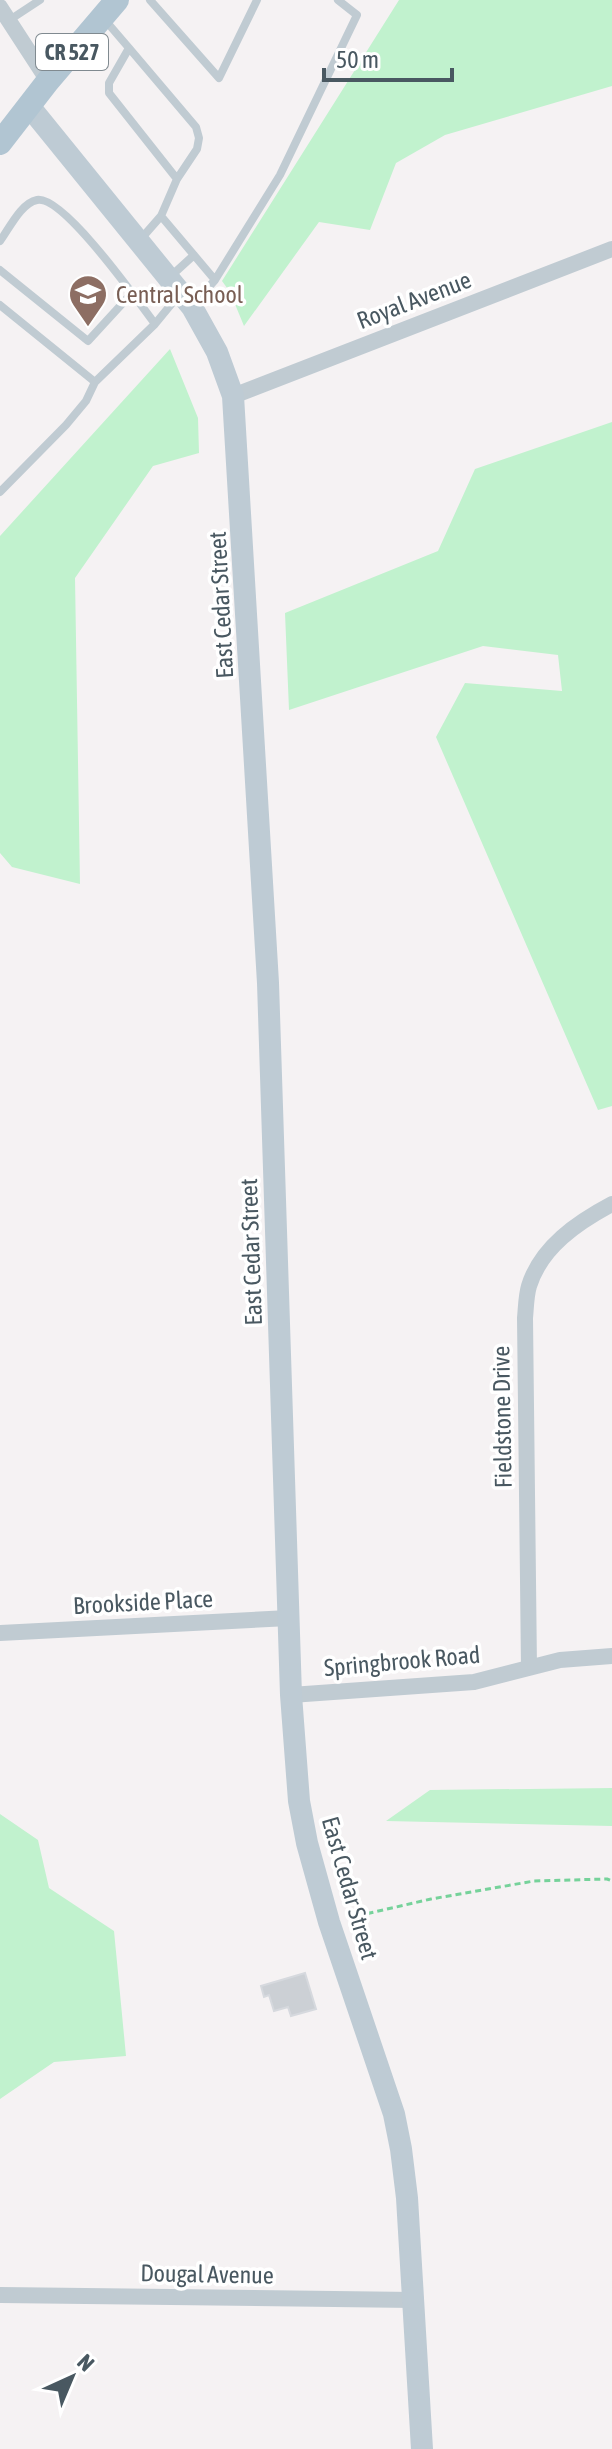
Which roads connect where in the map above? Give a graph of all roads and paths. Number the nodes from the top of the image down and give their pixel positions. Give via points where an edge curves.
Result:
1 (40, 0) edge
2 (150, 0) edge
3 (257, 0) edge
4 (338, 0) edge
5 (110, 8) edge
6 (4, 14) edge
7 (129, 48) junction
8 (48, 81) junction
9 (29, 106) junction
10 (0, 143) edge
11 (177, 179) junction
12 (161, 216) junction
13 (0, 241) edge
14 (139, 241) junction
15 (612, 249) edge
16 (194, 255) junction
17 (0, 270) edge
18 (215, 280) junction
19 (181, 292) junction
20 (132, 293) junction
21 (0, 305) edge
22 (155, 324) junction
23 (95, 382) junction
24 (233, 396) junction
25 (0, 492) edge
26 (612, 1204) edge
27 (289, 1618) junction
28 (0, 1633) edge
29 (612, 1656) edge
30 (529, 1668) junction
31 (291, 1695) junction
32 (612, 1881) edge
33 (329, 1922) junction
34 (0, 2295) edge
35 (414, 2300) junction
36 (422, 2449) edge

1 - 6 lane
2 - 3 lane via 219,78
4 - 18 lane via 357,15 280,175
5 - 7 lane
5 - 8 main road, CR 527
6 - 8 street
7 - 11 lane via 109,83 109,93
7 - 11 lane via 196,127 197,149
8 - 9 main road, CR 527
9 - 10 main road
9 - 14 street, East Cedar Street
11 - 12 lane
12 - 14 lane
12 - 16 lane
13 - 20 lane via 26,206 47,201 81,230
14 - 19 street, East Cedar Street
15 - 24 street, Royal Avenue
16 - 18 lane
16 - 19 lane
17 - 20 lane via 88,341
18 - 19 lane
19 - 22 lane
19 - 24 street, East Cedar Street via 217,352
20 - 22 lane
21 - 23 lane
22 - 23 lane
23 - 25 lane via 76,413
24 - 27 street, East Cedar Street via 268,983
26 - 30 street, Fieldstone Drive via 573,1226 547,1253 529,1286
27 - 28 street, Brookside Place
27 - 31 street, East Cedar Street
29 - 30 street, Springbrook Road
30 - 31 street, Springbrook Road via 474,1682
31 - 33 street, East Cedar Street via 299,1801
32 - 33 path via 534,1881
33 - 35 street, East Cedar Street via 394,2114
34 - 35 street, Dougal Avenue
35 - 36 street, East Cedar Street

